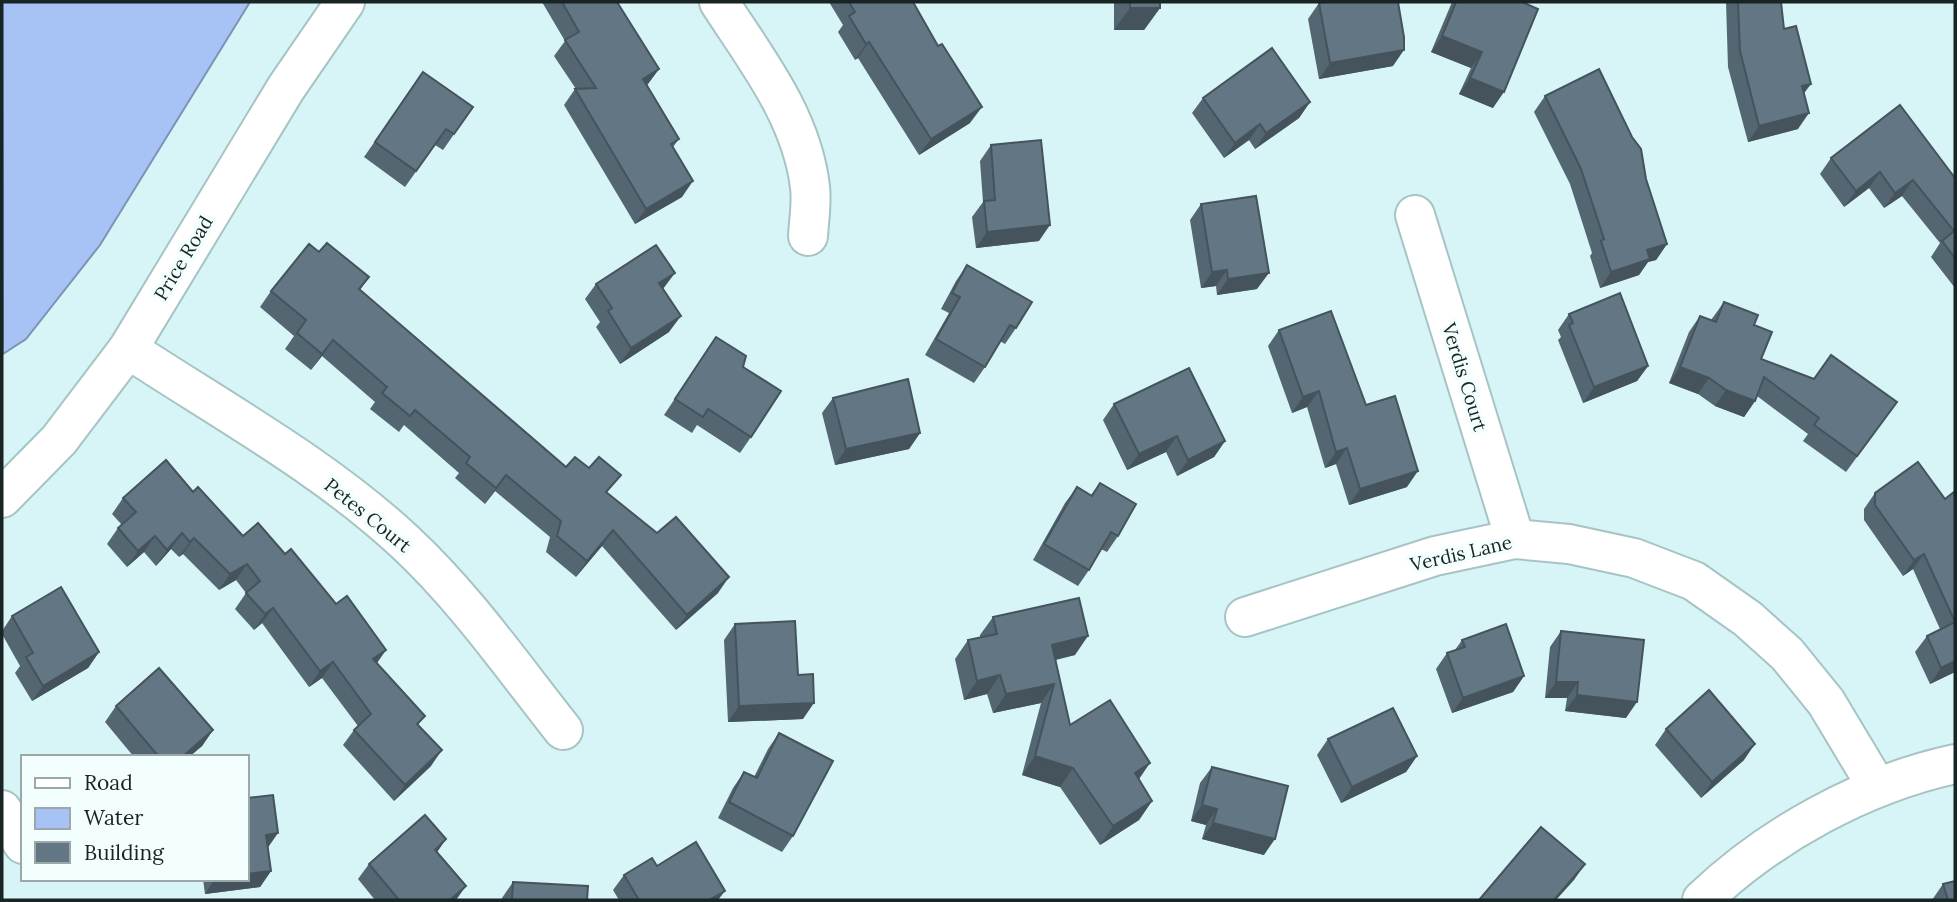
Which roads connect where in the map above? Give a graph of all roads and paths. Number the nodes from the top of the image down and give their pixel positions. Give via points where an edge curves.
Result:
1 (345, 2) edge
2 (719, 2) edge
3 (1415, 215) dead end
4 (808, 236) dead end
5 (128, 349) junction
6 (2, 498) edge
7 (1515, 539) junction
8 (1245, 617) dead end
9 (563, 730) dead end
10 (1955, 764) edge
11 (1877, 787) junction
12 (2, 810) edge
13 (21, 841) edge
14 (1702, 900) edge

1 - 5 street, Price Road via 286,88
2 - 4 street via 782,100 801,149 810,187
3 - 7 street, Verdis Court
5 - 6 street, Price Road via 59,440
5 - 9 street, Petes Court via 345,493 406,544 461,603
7 - 8 street, Verdis Lane via 1435,556
7 - 11 street, Verdis Lane via 1569,544 1634,558 1694,581 1716,596 1787,654 1826,702
10 - 11 street
11 - 14 street via 1804,824
12 - 13 street

